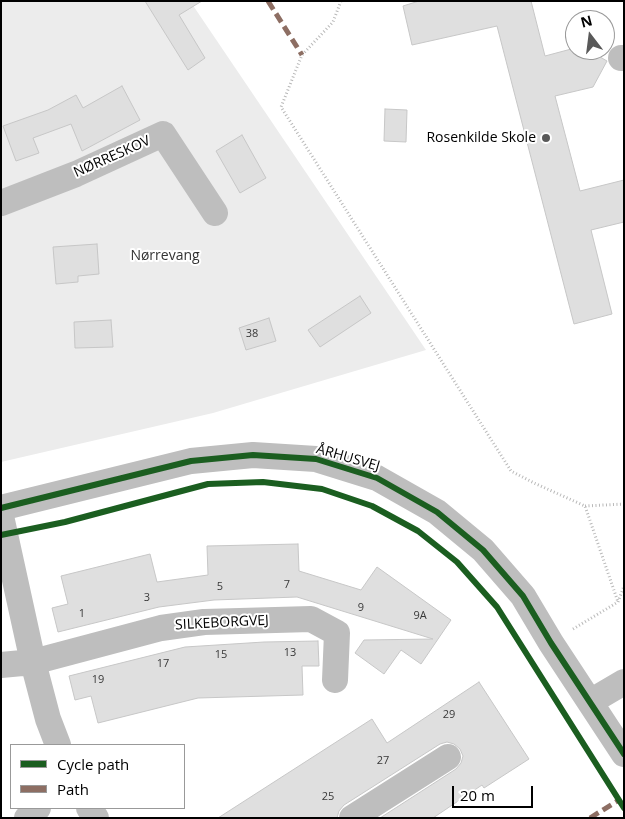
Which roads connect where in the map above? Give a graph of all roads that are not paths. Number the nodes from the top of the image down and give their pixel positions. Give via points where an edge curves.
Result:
1 (1, 203) edge
2 (215, 213) dead end
3 (1, 508) edge
4 (1, 516) edge
5 (33, 662) junction
6 (1, 666) edge
7 (335, 680) dead end
8 (624, 682) edge
9 (590, 702) junction
10 (58, 744) edge
11 (624, 754) edge
12 (448, 757) dead end
13 (37, 809) edge
14 (27, 818) edge
15 (352, 818) edge

1 - 2 street, NØRRESKOV via 76,174 164,134
3 - 9 street, ÅRHUSVEJ via 191,461 253,455 316,459 377,478 437,512 483,550 523,596
4 - 5 street
5 - 6 street, SILKEBORGVEJ
5 - 7 street, SILKEBORGVEJ via 161,628 204,622 311,619 337,633
5 - 10 street
8 - 9 street
9 - 11 street, ÅRHUSVEJ
12 - 15 street
13 - 14 street

